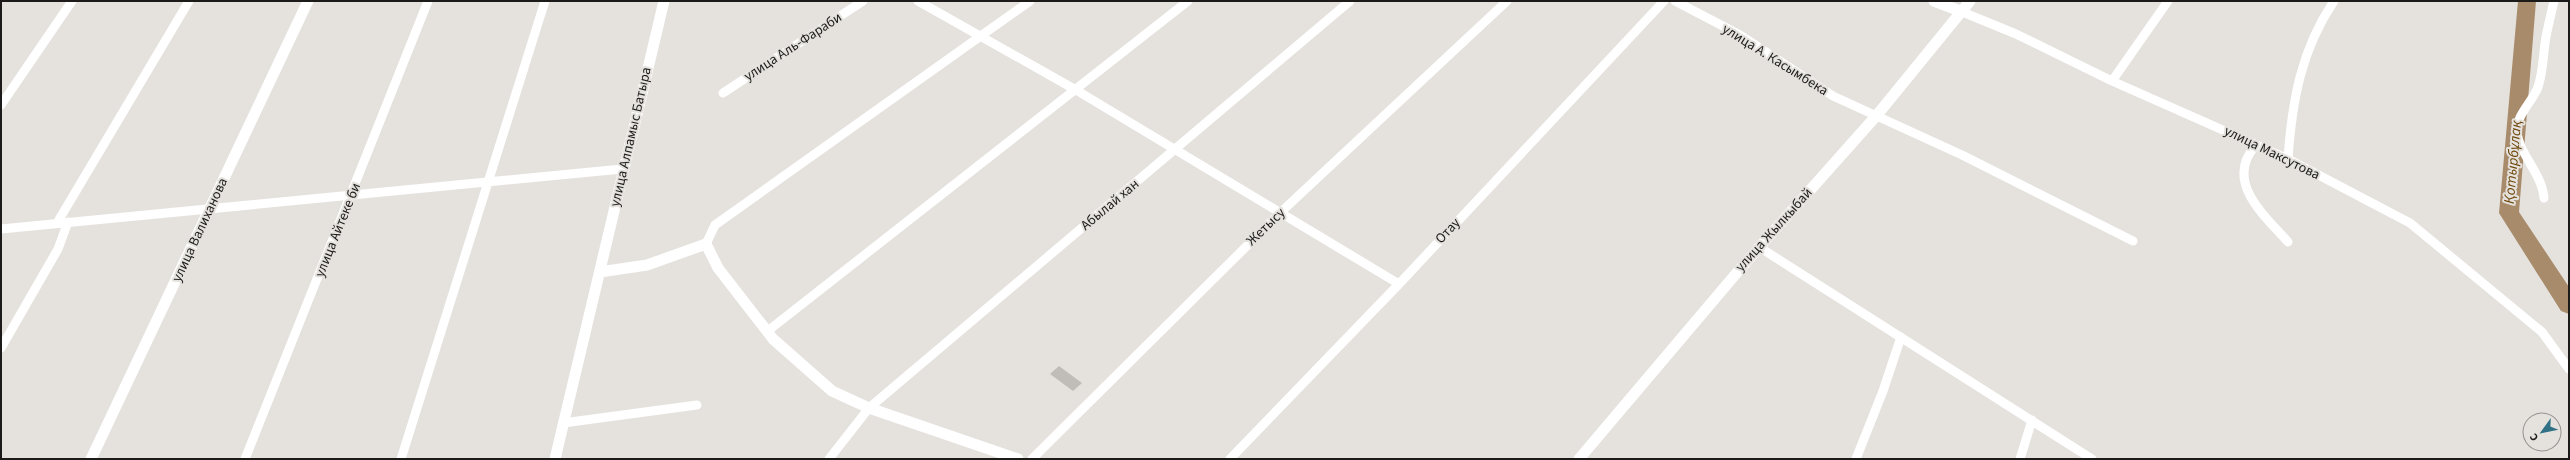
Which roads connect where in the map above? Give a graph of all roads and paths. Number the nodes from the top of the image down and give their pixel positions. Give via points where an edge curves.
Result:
1 (72, 1) edge
2 (189, 1) edge
3 (308, 1) edge
4 (428, 1) edge
5 (545, 1) edge
6 (664, 1) edge
7 (863, 1) edge
8 (918, 1) edge
9 (1030, 1) edge
10 (1188, 1) edge
11 (1350, 1) edge
12 (1507, 1) edge
13 (1664, 1) edge
14 (1676, 1) edge
15 (1934, 1) edge
16 (1970, 1) edge
17 (2168, 1) edge
18 (2334, 1) edge
19 (2554, 1) edge
20 (1960, 11) junction
21 (981, 36) junction
22 (2112, 81) junction
23 (1076, 90) junction
24 (723, 93) dead end
25 (1, 105) edge
26 (1877, 115) junction
27 (2256, 146) junction
28 (1175, 150) junction
29 (2288, 159) junction
30 (622, 169) junction
31 (489, 184) junction
32 (351, 196) junction
33 (2544, 198) dead end
34 (210, 210) junction
35 (1281, 212) junction
36 (68, 222) junction
37 (57, 223) junction
38 (1, 229) edge
39 (2133, 242) dead end
40 (2288, 242) dead end
41 (706, 244) junction
42 (1759, 246) junction
43 (600, 272) junction
44 (1399, 284) junction
45 (768, 330) junction
46 (1901, 337) junction
47 (1, 348) edge
48 (2569, 368) edge
49 (697, 406) dead end
50 (869, 408) junction
51 (2032, 420) junction
52 (563, 422) junction
53 (91, 459) edge
54 (245, 459) edge
55 (401, 459) edge
56 (555, 459) edge
57 (829, 459) edge
58 (1018, 459) edge
59 (1032, 459) edge
60 (1230, 459) edge
61 (1579, 459) edge
62 (1856, 459) edge
63 (2020, 459) edge
64 (2092, 459) edge

1 - 25 street
2 - 37 street
3 - 34 street, улица Валиханова
4 - 32 street, улица Айтеке би
5 - 31 street
6 - 30 street, улица Алпамыс Батыра
7 - 24 street, улица Аль-Фараби
8 - 21 street
9 - 21 street
10 - 23 street
11 - 28 street, Абылай хан
12 - 35 street, Жетысу
13 - 44 street, Отау
14 - 26 street, улица А. Касымбека via 1740,35 1833,96
15 - 20 street, улица Максутова
16 - 20 street, улица Жылкыбай
17 - 22 street
18 - 29 street via 2298,75 2293,100
19 - 33 street via 2545,43 2543,73 2538,90 2521,117 2517,131 2543,185
20 - 22 street, улица Максутова via 2016,34
20 - 26 street, улица Жылкыбай
21 - 23 street
21 - 41 street via 715,225
22 - 27 street, улица Максутова
23 - 28 street
23 - 45 street
26 - 39 street, улица А. Касымбека
26 - 42 street, улица Жылкыбай
27 - 29 street, улица Максутова
27 - 40 street via 2250,151 2243,172 2247,194
28 - 35 street
28 - 50 street, Абылай хан
29 - 48 street, улица Максутова via 2410,223 2542,332
30 - 31 street
30 - 43 street, улица Алпамыс Батыра
31 - 32 street
31 - 55 street
32 - 34 street
32 - 54 street, улица Айтеке би
34 - 36 street
34 - 53 street, улица Валиханова
35 - 44 street
35 - 59 street, Жетысу
36 - 37 street
36 - 47 street via 58,249
37 - 38 street
41 - 43 street via 648,266
41 - 45 street via 718,268
42 - 46 street
42 - 61 street, улица Жылкыбай
43 - 52 street, улица Алпамыс Батыра
44 - 60 street, Отау
45 - 50 street via 773,338 832,391
46 - 51 street
46 - 62 street
49 - 52 street
50 - 57 street, Абылай хан
50 - 58 street
51 - 63 street
51 - 64 street
52 - 56 street, улица Алпамыс Батыра

